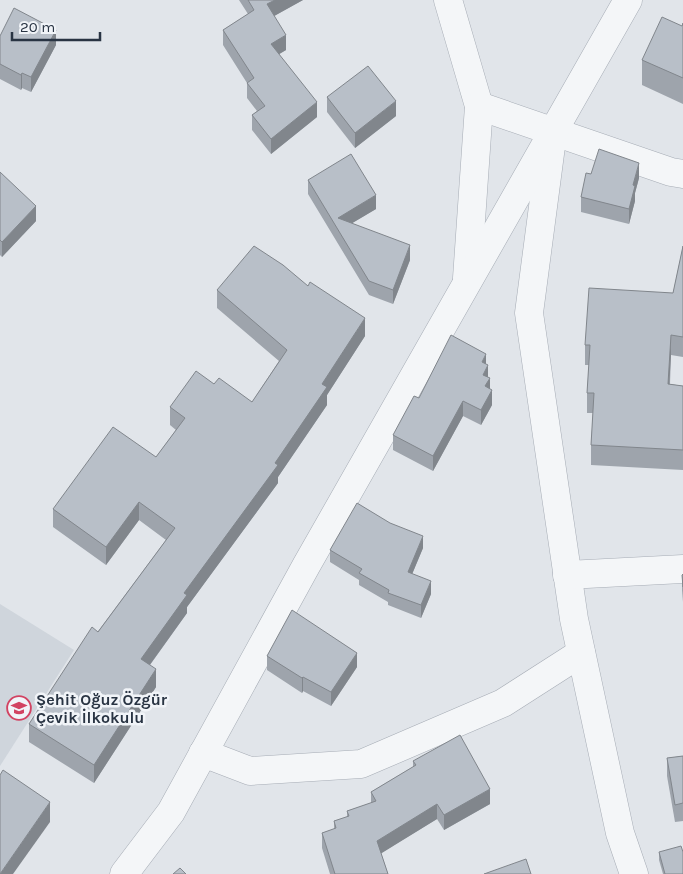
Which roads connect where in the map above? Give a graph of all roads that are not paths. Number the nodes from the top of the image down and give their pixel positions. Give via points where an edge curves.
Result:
1 (448, 0) edge
2 (628, 0) edge
3 (479, 106) junction
4 (553, 132) junction
5 (683, 174) edge
6 (466, 284) junction
7 (683, 569) edge
8 (568, 575) junction
9 (581, 652) junction
10 (203, 753) junction
11 (124, 874) edge
12 (634, 874) edge

1 - 3 street
2 - 4 street
3 - 4 street
3 - 6 street
4 - 5 street
4 - 6 street
4 - 8 street via 530,314
6 - 10 street
7 - 8 street
8 - 9 street
9 - 10 street via 503,703 361,764 250,771
9 - 12 street via 620,833
10 - 11 street via 171,812

